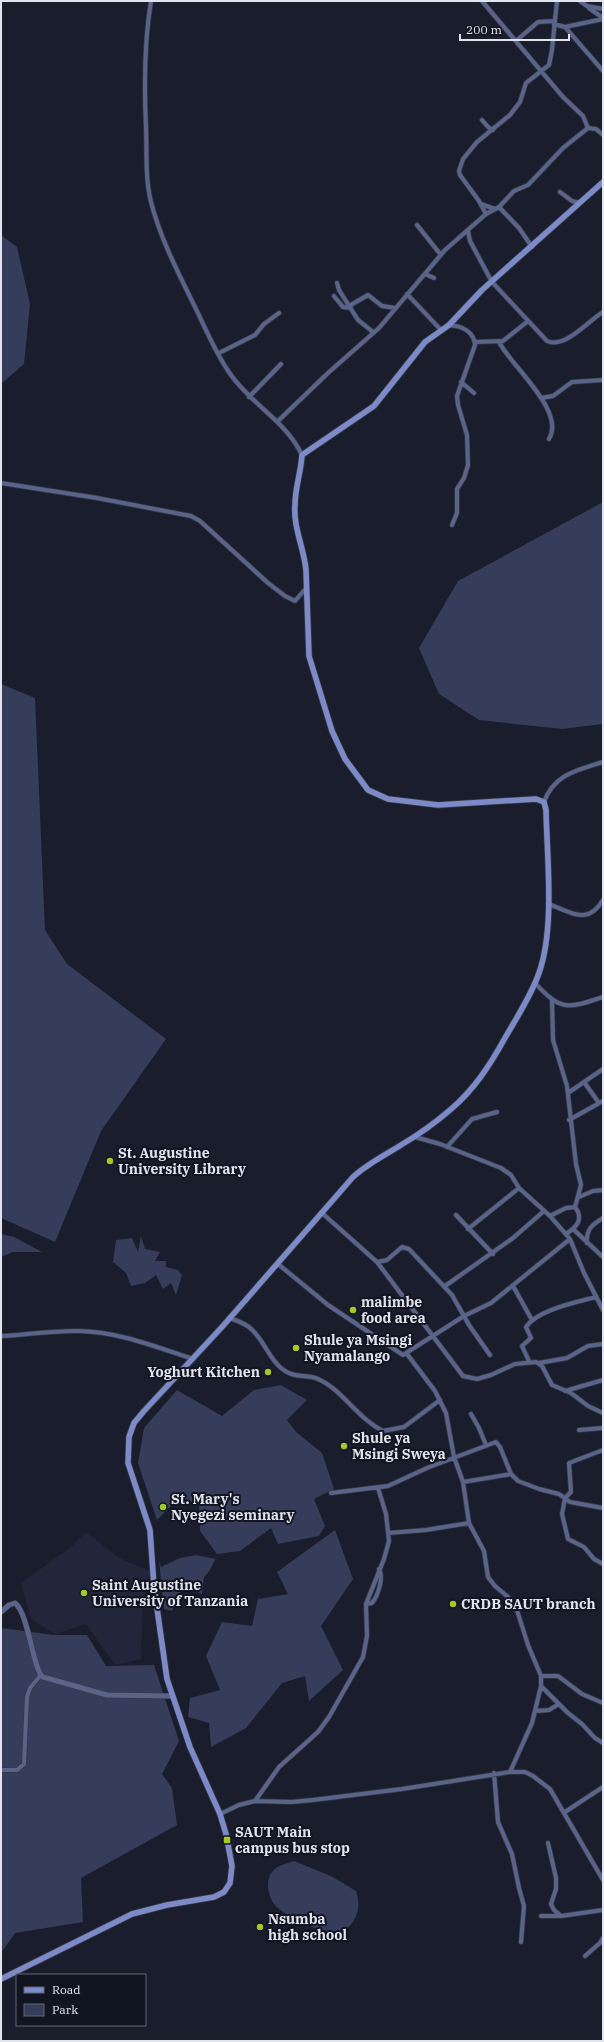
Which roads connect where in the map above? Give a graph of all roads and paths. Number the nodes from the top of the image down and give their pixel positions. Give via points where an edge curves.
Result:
1 (151, 1) edge
2 (482, 1) edge
3 (557, 1) edge
4 (580, 1) edge
5 (587, 6) junction
6 (603, 9) edge
7 (603, 18) edge
8 (554, 23) junction
9 (566, 27) junction
10 (516, 40) junction
11 (542, 70) junction
12 (603, 71) edge
13 (482, 120) dead end
14 (588, 128) junction
15 (493, 130) junction
16 (603, 135) edge
17 (603, 182) edge
18 (560, 192) dead end
19 (580, 203) junction
20 (481, 204) junction
21 (497, 208) junction
22 (486, 214) junction
23 (417, 225) dead end
24 (468, 231) junction
25 (532, 247) junction
26 (441, 255) junction
27 (425, 274) junction
28 (434, 278) dead end
29 (492, 282) junction
30 (337, 283) dead end
31 (407, 294) junction
32 (334, 296) dead end
33 (350, 307) junction
34 (395, 308) junction
35 (603, 312) edge
36 (280, 313) dead end
37 (528, 321) junction
38 (449, 325) junction
39 (441, 330) junction
40 (373, 332) junction
41 (475, 342) junction
42 (499, 342) junction
43 (219, 353) junction
44 (281, 364) dead end
45 (603, 380) edge
46 (461, 382) junction
47 (474, 393) dead end
48 (249, 397) junction
49 (541, 398) junction
50 (278, 421) junction
51 (549, 439) dead end
52 (302, 455) junction
53 (1, 483) edge
54 (452, 525) dead end
55 (308, 587) junction
56 (603, 762) edge
57 (544, 802) junction
58 (603, 900) edge
59 (547, 904) junction
60 (535, 983) junction
61 (603, 997) edge
62 (552, 1000) junction
63 (603, 1069) edge
64 (584, 1082) junction
65 (568, 1093) junction
66 (603, 1101) edge
67 (598, 1104) junction
68 (497, 1112) dead end
69 (570, 1120) junction
70 (415, 1137) junction
71 (447, 1147) junction
72 (519, 1188) junction
73 (603, 1190) edge
74 (579, 1197) junction
75 (575, 1207) junction
76 (544, 1211) junction
77 (322, 1213) junction
78 (456, 1215) dead end
79 (550, 1216) junction
80 (603, 1218) edge
81 (468, 1229) junction
82 (574, 1230) junction
83 (566, 1234) junction
84 (570, 1239) junction
85 (587, 1243) junction
86 (493, 1254) junction
87 (603, 1257) edge
88 (377, 1262) junction
89 (278, 1264) junction
90 (445, 1286) junction
91 (513, 1286) junction
92 (596, 1297) junction
93 (603, 1310) edge
94 (464, 1316) junction
95 (229, 1318) junction
96 (532, 1320) junction
97 (434, 1335) junction
98 (1, 1336) edge
99 (603, 1344) edge
100 (406, 1354) junction
101 (490, 1355) dead end
102 (193, 1359) junction
103 (529, 1361) junction
104 (539, 1363) junction
105 (603, 1380) edge
106 (565, 1391) junction
107 (440, 1400) junction
108 (603, 1413) edge
109 (471, 1414) dead end
110 (603, 1428) edge
111 (579, 1430) dead end
112 (486, 1445) junction
113 (603, 1450) edge
114 (454, 1457) junction
115 (511, 1474) junction
116 (462, 1482) junction
117 (388, 1486) junction
118 (378, 1488) junction
119 (331, 1493) dead end
120 (381, 1497) junction
121 (565, 1498) junction
122 (603, 1508) edge
123 (469, 1523) junction
124 (388, 1533) junction
125 (603, 1564) edge
126 (379, 1569) junction
127 (377, 1591) junction
128 (368, 1597) junction
129 (366, 1604) junction
130 (1, 1612) edge
131 (40, 1676) junction
132 (541, 1676) junction
133 (541, 1686) junction
134 (171, 1696) junction
135 (603, 1703) edge
136 (559, 1704) junction
137 (535, 1711) junction
138 (603, 1743) edge
139 (1, 1770) edge
140 (510, 1772) junction
141 (494, 1774) junction
142 (603, 1787) edge
143 (255, 1802) junction
144 (565, 1812) junction
145 (220, 1814) junction
146 (548, 1844) dead end
147 (603, 1880) edge
148 (603, 1910) edge
149 (541, 1916) dead end
150 (561, 1916) junction
151 (603, 1938) edge
152 (521, 1942) dead end
153 (585, 1956) dead end
154 (1, 1979) edge

1 - 43 street via 144,72 148,192 172,260
2 - 10 street
3 - 8 street
4 - 5 street
5 - 6 street
5 - 7 street
7 - 9 street
8 - 9 street
8 - 10 street via 538,22
8 - 11 street via 550,62
9 - 12 street
10 - 11 street
11 - 14 street via 563,97 583,116
11 - 15 street via 526,83 517,108
13 - 15 street
14 - 16 street via 596,129
14 - 21 street via 563,148 529,183 514,191
15 - 20 street via 470,149 459,171
17 - 19 main road
18 - 19 street via 572,201
19 - 25 main road
20 - 21 street
20 - 22 street
21 - 22 street
21 - 25 street via 519,228
22 - 24 street
23 - 26 street
24 - 26 street
24 - 29 street via 471,243
25 - 29 main road
26 - 27 street
27 - 28 street
27 - 31 street
29 - 37 street
29 - 38 main road
30 - 33 street
31 - 34 street
31 - 39 street
32 - 33 street via 343,307
33 - 34 street via 368,295 386,308
33 - 40 street via 358,320
34 - 40 street
35 - 37 street via 580,331 557,342 547,341
36 - 43 street via 264,324 255,335
37 - 42 street via 513,335
38 - 39 main road
38 - 41 street via 466,329
39 - 52 main road via 420,348 374,406
40 - 50 street
41 - 42 street
41 - 46 street via 475,349
42 - 49 street via 508,358
43 - 48 street via 230,374
44 - 48 street
45 - 49 street via 572,382 553,396
46 - 47 street
46 - 54 street via 457,401 467,435 468,465 457,489 457,513
48 - 50 street
49 - 51 street via 553,425
50 - 52 street via 296,442
52 - 55 main road via 294,505 305,556
53 - 55 street via 191,516 200,521 284,596 295,601
55 - 57 main road via 309,656 332,731 345,759 368,790 388,799 438,806 536,799
56 - 57 street via 560,778 553,784
57 - 59 main road
58 - 59 street via 596,910 584,916
59 - 60 main road via 544,952
60 - 62 street
60 - 70 main road via 500,1047 476,1084
61 - 62 street via 572,1005 563,1005
62 - 65 street via 554,1045
63 - 64 street
64 - 65 street
64 - 67 street
65 - 69 street
66 - 67 street
67 - 69 street
68 - 71 street via 472,1119
69 - 74 street via 581,1185
70 - 71 street
70 - 77 main road via 360,1171
71 - 72 street via 501,1168 511,1175
72 - 76 street
72 - 81 street
73 - 74 street
74 - 75 street
75 - 79 street via 566,1208
75 - 82 street via 580,1221
76 - 79 street
76 - 86 street
77 - 88 street
77 - 89 main road
78 - 81 street
79 - 83 street
80 - 85 street via 588,1230
81 - 86 street
82 - 83 street
82 - 85 street
83 - 84 street
84 - 91 street
84 - 92 street
85 - 87 street
86 - 90 street
88 - 90 street via 387,1260 405,1246
88 - 97 street
89 - 95 main road
89 - 100 street via 342,1315 400,1354
90 - 94 street
91 - 94 street via 491,1303
91 - 96 street
92 - 93 street
92 - 96 street via 554,1309
94 - 97 street
94 - 101 street
95 - 102 main road
95 - 107 street via 250,1328 287,1373 322,1381 368,1422 383,1430 404,1427
96 - 103 street via 526,1327 531,1338 522,1346
97 - 100 street
97 - 103 street via 458,1371 469,1378 491,1375 515,1364
98 - 102 street via 63,1331 95,1332 119,1336
99 - 104 street via 588,1346 567,1358
100 - 107 street
102 - 134 main road via 134,1423 127,1449 132,1479 150,1530 154,1587
103 - 104 street
104 - 106 street via 552,1385
105 - 106 street
106 - 108 street
107 - 114 street via 448,1418
109 - 112 street via 480,1428
110 - 111 street
112 - 114 street
112 - 115 street via 498,1443
113 - 121 street via 569,1463 572,1489 571,1494
114 - 116 street
114 - 117 street
115 - 116 street
115 - 121 street via 518,1482
116 - 123 street
117 - 118 street
117 - 120 street
118 - 119 street
118 - 120 street
120 - 124 street
121 - 122 street via 570,1502
121 - 125 street via 562,1515 568,1539 584,1547 594,1560
123 - 124 street
123 - 132 street via 484,1551 488,1577 516,1607
124 - 126 street via 387,1549
126 - 127 street via 382,1578
126 - 128 street
127 - 128 street
127 - 129 street via 374,1602
128 - 129 street
129 - 143 street via 366,1647 356,1671 318,1732 279,1767
130 - 131 street via 12,1603 19,1607
131 - 134 street via 107,1695
131 - 139 street via 30,1688 27,1697 24,1764 17,1770
132 - 133 street
132 - 135 street via 558,1676 582,1694
133 - 136 street
133 - 137 street
134 - 145 main road
136 - 137 street via 549,1710
136 - 138 street
137 - 140 street via 530,1731
140 - 141 street
140 - 144 street via 525,1772 541,1780
141 - 143 street via 313,1800
141 - 152 street via 498,1822 512,1854 524,1906
142 - 144 street
143 - 145 street
144 - 147 street
145 - 154 main road via 230,1847 232,1866 230,1883 224,1892 209,1899 167,1905 132,1914
146 - 150 street via 556,1878 556,1889 551,1904
148 - 150 street
149 - 150 street
151 - 153 street

